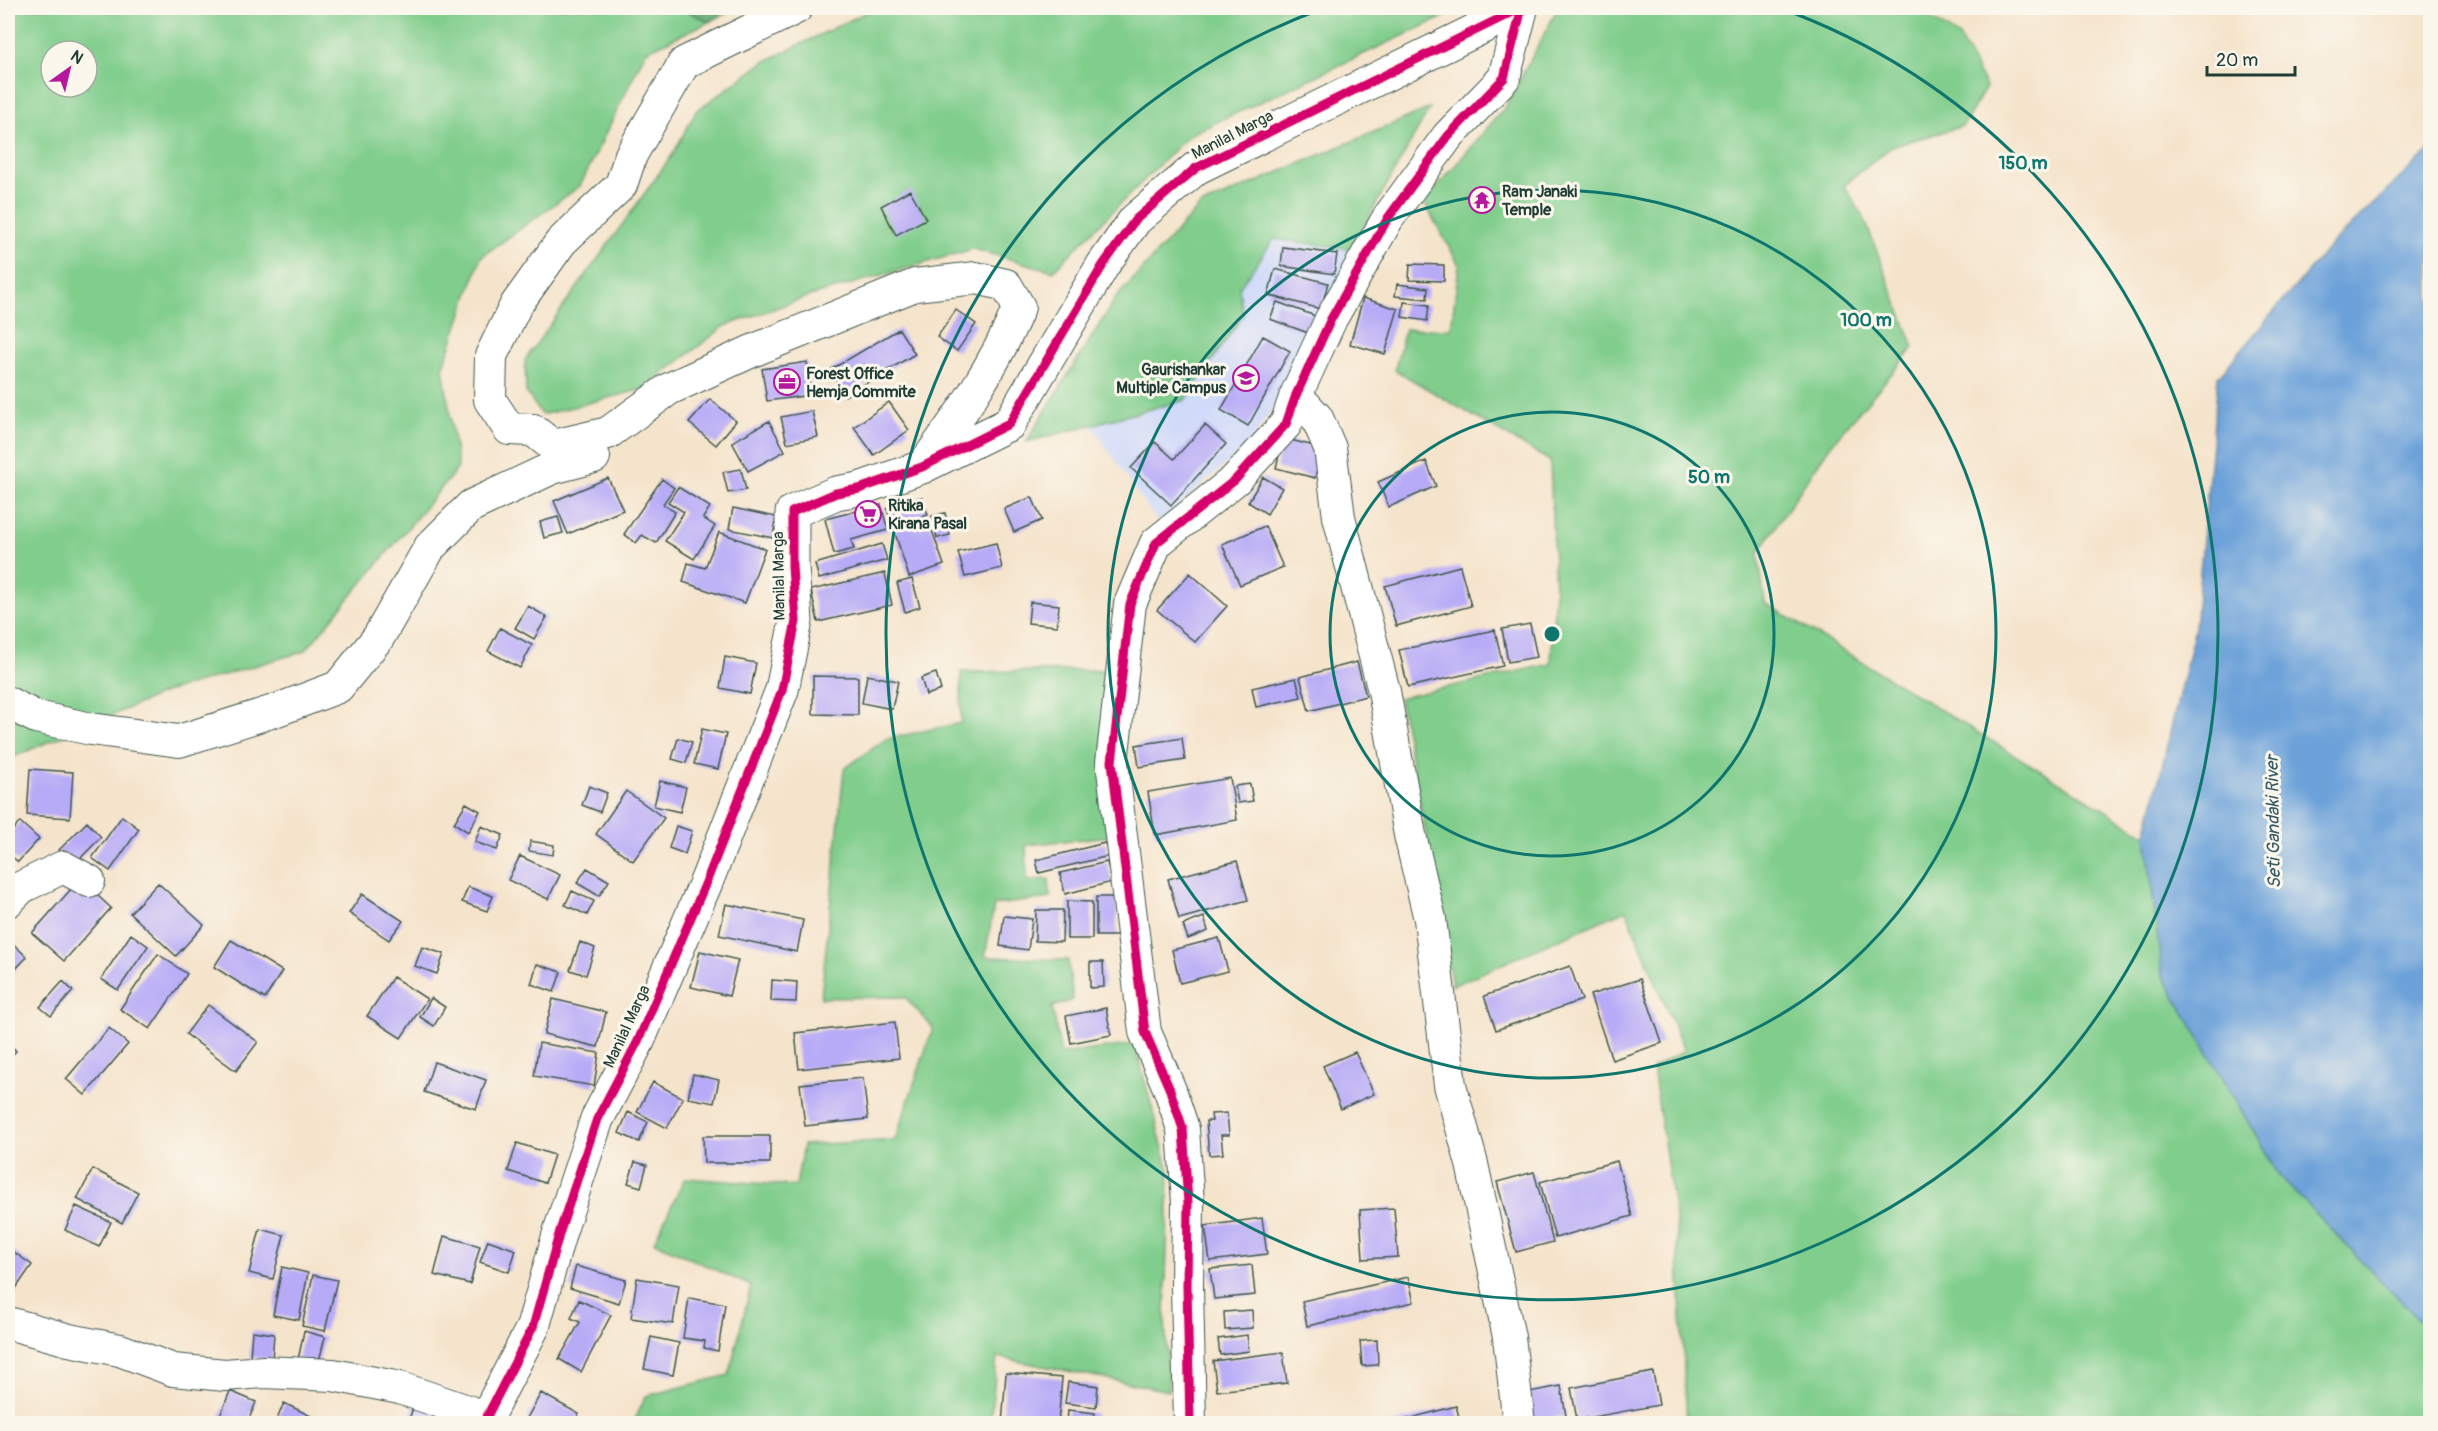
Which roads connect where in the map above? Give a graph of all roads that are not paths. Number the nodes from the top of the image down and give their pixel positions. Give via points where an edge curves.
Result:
1 (796, 8) edge
2 (1521, 8) edge
3 (669, 389) junction
4 (1296, 395) junction
5 (922, 466) junction
6 (8, 703) edge
7 (89, 880) dead end
8 (8, 901) edge
9 (8, 1323) edge
10 (484, 1420) edge
11 (1190, 1424) edge
12 (1519, 1424) edge

1 - 3 street via 684,63 631,155 621,185 561,242 516,305 490,356 490,400 509,429 533,430 553,446 608,433
2 - 4 street via 1504,78 1448,136 1388,218 1331,319
2 - 5 street, Manilal Marga via 1196,168 1135,220 1103,265 1009,424
3 - 5 street via 915,285 976,278 1006,285 1019,307 1005,341 961,414
3 - 6 street via 627,437 597,456 552,468 471,506 430,547 378,638 338,687 179,741 80,727 36,717
4 - 11 street via 1286,424 1235,480 1156,543 1130,604 1112,762 1144,1032 1183,1129 1188,1203
4 - 12 street via 1317,418 1330,448 1339,517 1384,691 1430,919 1450,1085 1472,1164 1509,1337
5 - 10 street, Manilal Marga via 859,489 836,493 792,512 796,621 782,690 638,1041 597,1119 533,1327
7 - 8 street via 63,867 22,887
9 - 10 street via 120,1350 172,1370 225,1376 263,1372 333,1375 400,1388

